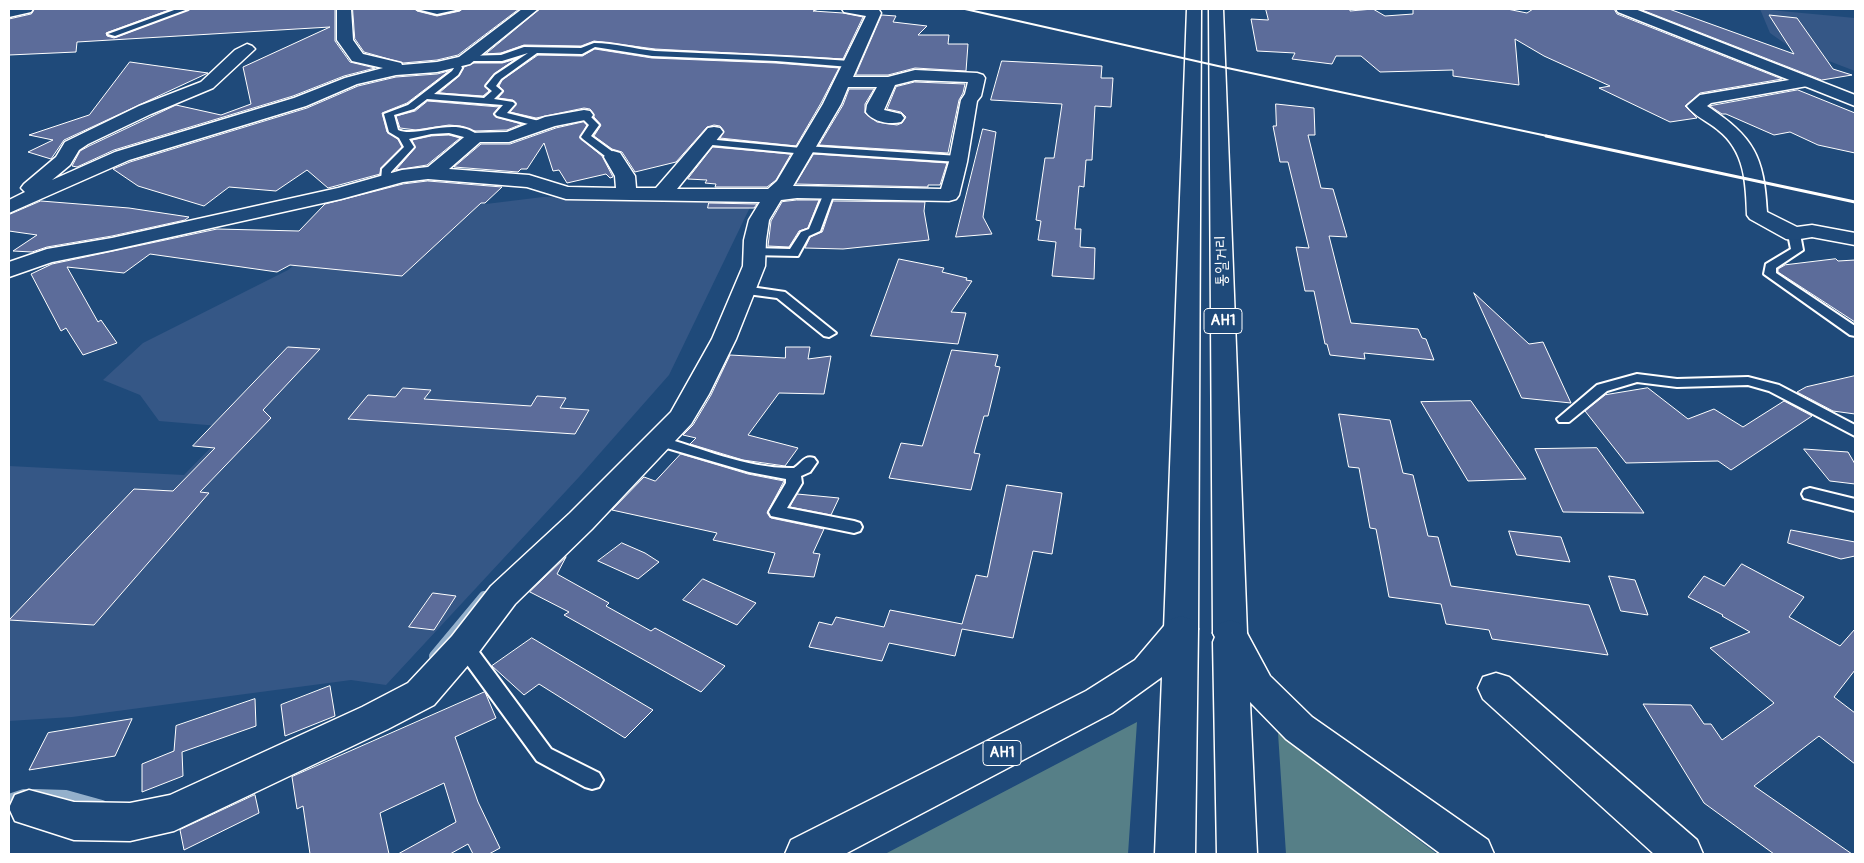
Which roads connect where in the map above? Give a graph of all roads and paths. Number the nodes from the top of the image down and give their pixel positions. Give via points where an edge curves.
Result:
1 (26, 9) edge
2 (184, 9) edge
3 (344, 9) edge
4 (421, 9) edge
5 (456, 9) edge
6 (531, 9) edge
7 (1194, 9) edge
8 (1216, 9) edge
9 (1623, 9) edge
10 (861, 10) edge
11 (9, 13) edge
12 (112, 34) dead end
13 (247, 49) dead end
14 (538, 50) junction
15 (461, 61) junction
16 (846, 68) junction
17 (405, 69) junction
18 (888, 82) junction
19 (1807, 82) junction
20 (425, 96) junction
21 (487, 100) junction
22 (1855, 101) edge
23 (584, 115) joint
24 (895, 118) dead end
25 (540, 124) junction
26 (404, 137) junction
27 (476, 137) junction
28 (710, 137) joint
29 (801, 150) junction
30 (613, 156) joint
31 (959, 159) junction
32 (432, 174) junction
33 (386, 180) junction
34 (829, 193) junction
35 (627, 194) junction
36 (662, 194) junction
37 (768, 194) junction
38 (9, 207) edge
39 (1794, 234) junction
40 (1855, 240) edge
41 (754, 252) junction
42 (9, 270) edge
43 (744, 290) junction
44 (829, 332) dead end
45 (1855, 332) edge
46 (1564, 420) dead end
47 (1855, 431) edge
48 (658, 441) junction
49 (809, 462) dead end
50 (793, 474) junction
51 (1810, 494) dead end
52 (1855, 505) edge
53 (854, 527) dead end
54 (1181, 629) junction
55 (1230, 632) junction
56 (464, 646) junction
57 (1496, 688) dead end
58 (592, 780) dead end
59 (29, 808) dead end
60 (806, 854) edge
61 (1176, 854) edge
62 (1237, 854) edge
63 (1474, 854) edge
64 (1683, 854) edge

1 - 11 main road
2 - 12 lane
3 - 17 main road via 345,40 358,58
4 - 5 lane via 437,12
6 - 15 main road
7 - 54 main road, 통일거리 / AH1
8 - 55 main road, 통일거리 / AH1
9 - 19 main road
10 - 16 main road via 874,13
13 - 38 main road via 232,58 207,85 77,143 63,161
14 - 15 lane via 524,50 502,58
14 - 16 lane via 582,51 594,45 606,45 652,53 776,58
14 - 21 lane via 498,77 491,86 497,91
15 - 17 main road
15 - 20 lane via 455,73
16 - 18 main road
16 - 29 main road via 832,104
17 - 38 main road via 351,81 300,102 122,156
18 - 24 main road via 875,112
18 - 31 main road via 915,75 977,78 969,100
19 - 22 main road
19 - 39 main road via 1706,99 1696,106 1735,136 1747,151 1756,192 1757,215
20 - 21 lane
20 - 26 lane via 411,107 389,114 394,132
21 - 25 lane via 510,104 500,114
23 - 25 main road
23 - 30 lane via 594,125 586,137
25 - 27 main road via 509,137
26 - 27 lane via 428,130 467,132
26 - 33 lane via 410,147 386,171
27 - 32 main road
28 - 29 lane
28 - 36 main road
29 - 31 lane
29 - 37 main road via 785,184
30 - 35 main road via 624,176
31 - 34 main road via 949,195
32 - 33 main road
32 - 35 main road via 529,181 566,193
33 - 42 main road via 341,193 48,256
34 - 37 main road
34 - 41 lane via 814,231 805,234 794,253
35 - 36 main road
36 - 37 main road
37 - 41 main road via 759,220
39 - 40 main road via 1812,231
39 - 45 lane via 1797,250 1770,267 1770,274
41 - 43 main road via 754,266
43 - 44 lane via 781,295
43 - 48 main road via 696,394 681,418
46 - 47 lane via 1602,388 1636,378 1677,383 1748,381 1802,401
48 - 50 lane via 757,468
48 - 56 main road via 503,595
49 - 50 lane via 804,469
50 - 53 lane via 794,483 777,512
51 - 52 lane
54 - 60 main road, AH1 via 1147,670 1099,702
54 - 61 main road, 통일거리
55 - 62 main road, AH1
55 - 63 main road via 1257,686 1299,728
56 - 58 lane via 544,755
56 - 59 main road via 421,694 174,813 130,822 74,821
57 - 64 main road

